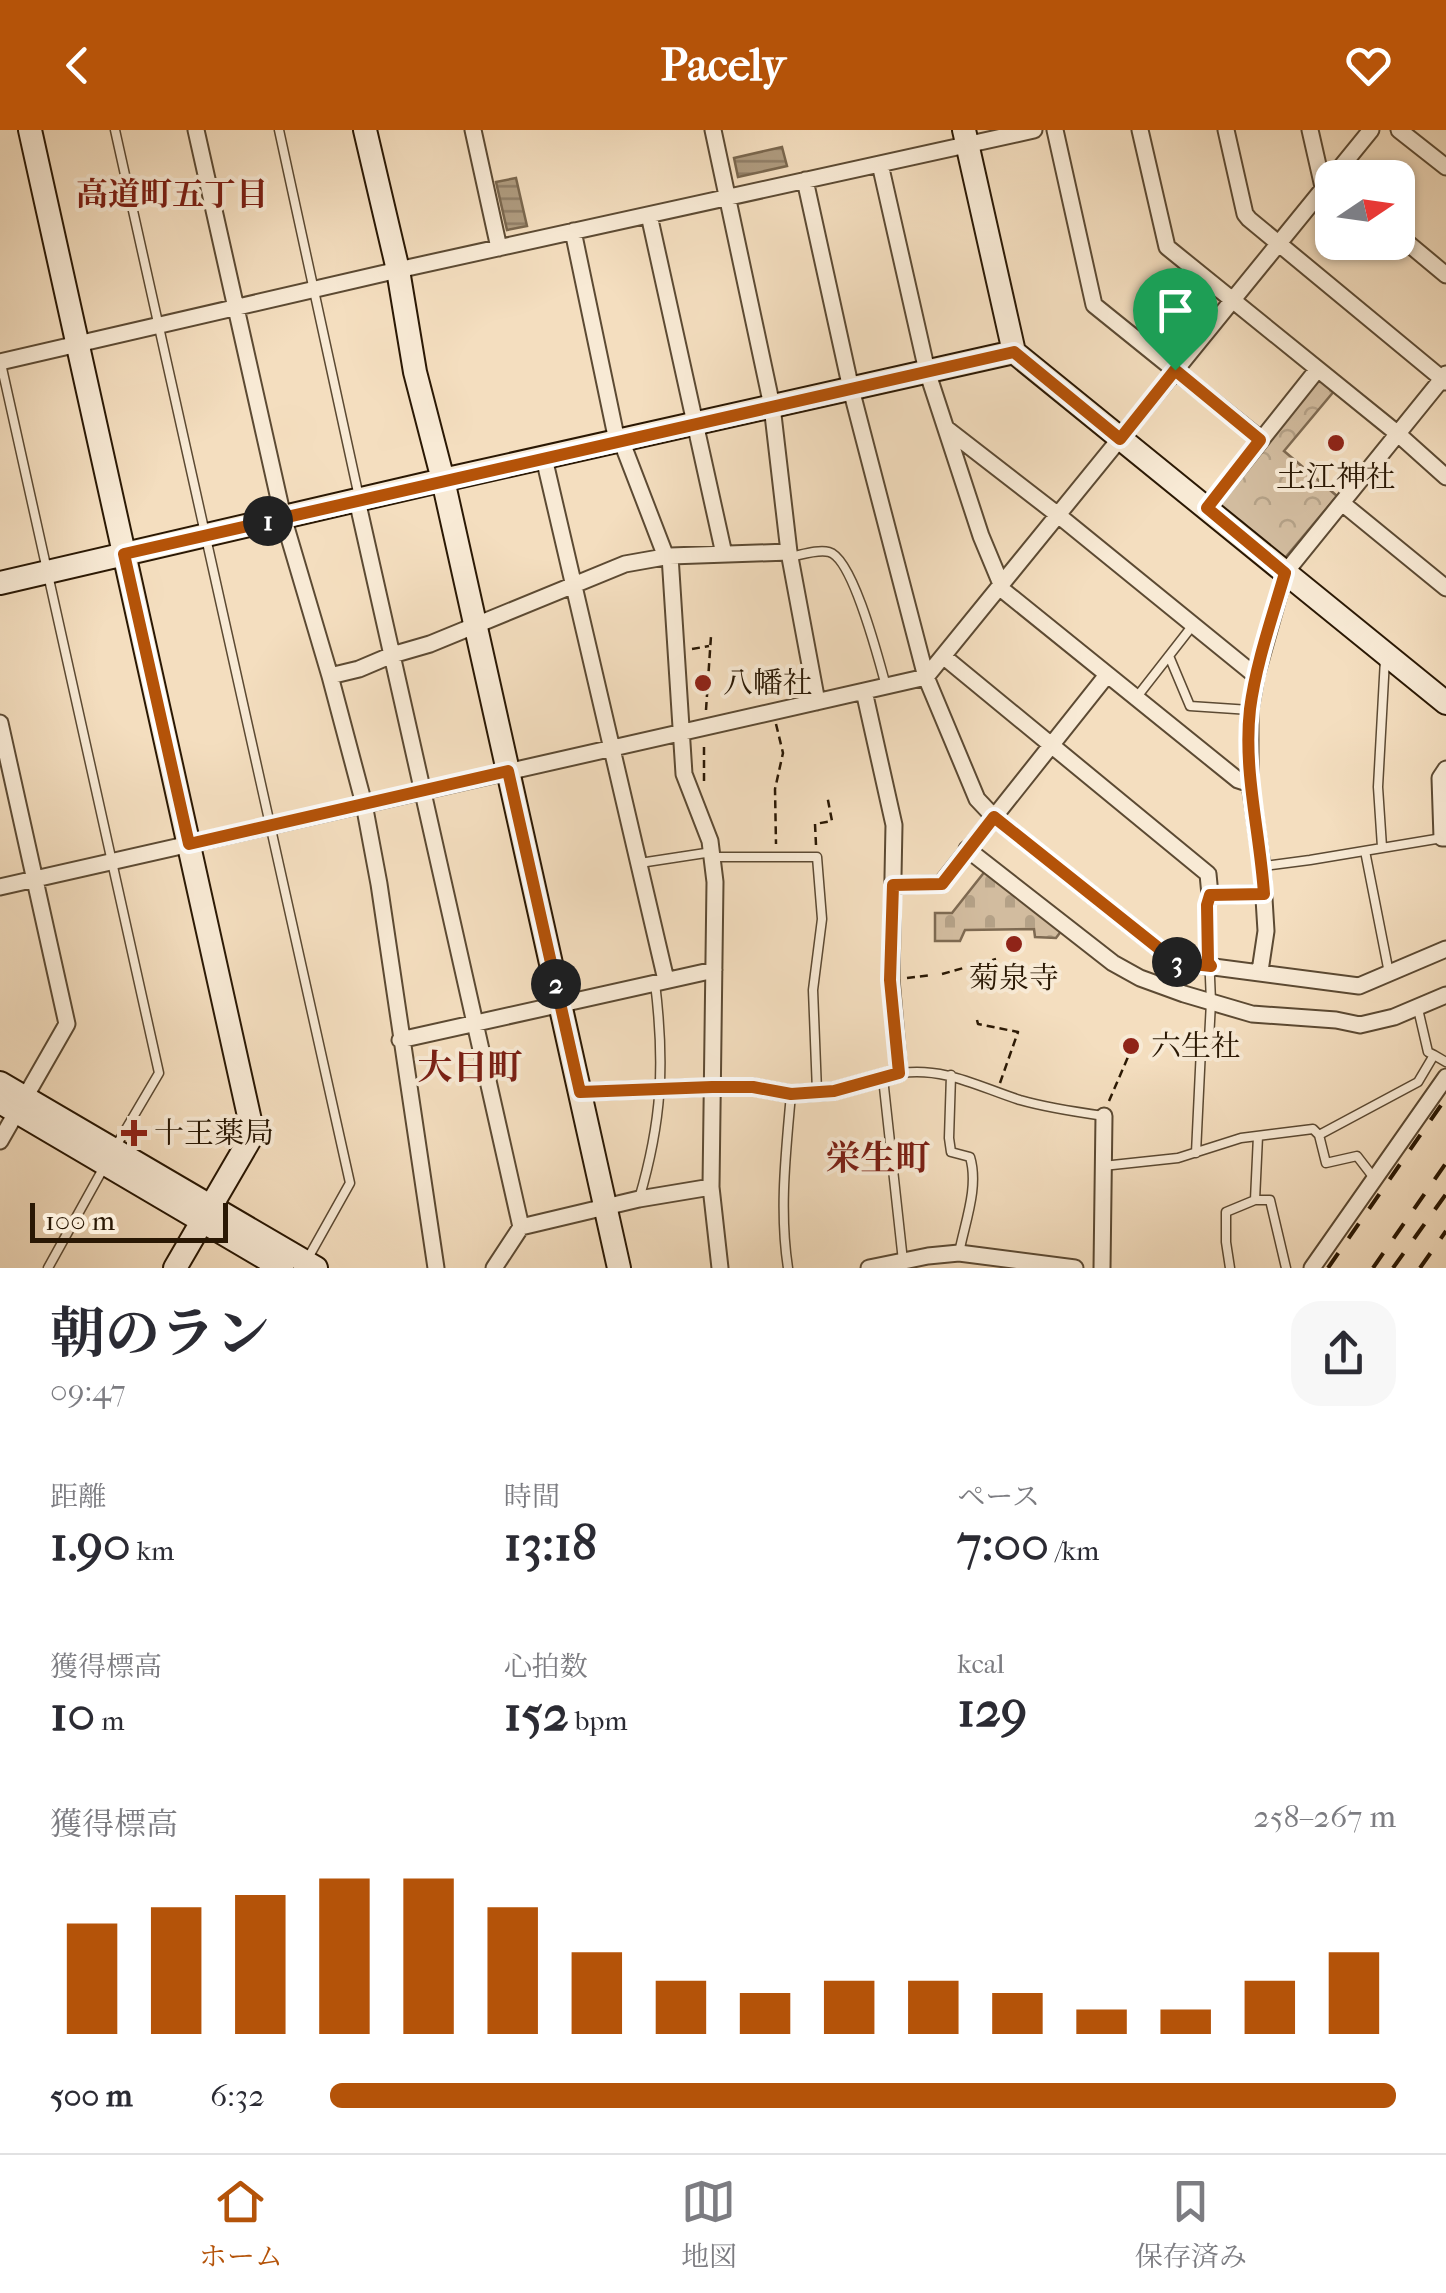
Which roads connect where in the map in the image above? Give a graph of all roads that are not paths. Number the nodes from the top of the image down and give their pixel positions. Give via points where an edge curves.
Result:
1 (30, 130) edge
2 (114, 130) edge
3 (196, 130) edge
4 (278, 130) edge
5 (365, 130) edge
6 (473, 130) edge
7 (713, 130) edge
8 (1034, 130) edge
9 (1055, 130) edge
10 (1140, 130) edge
11 (1226, 130) edge
12 (1310, 130) edge
13 (1370, 130) edge
14 (1399, 130) edge
15 (966, 137) edge
16 (1320, 160) edge
17 (1346, 160) edge
18 (880, 164) junction
19 (1446, 168) edge
20 (805, 180) junction
21 (728, 197) junction
22 (1315, 199) edge
23 (649, 214) junction
24 (573, 232) junction
25 (1277, 244) junction
26 (500, 248) junction
27 (1415, 249) edge
28 (398, 270) junction
29 (1446, 275) edge
30 (314, 289) junction
31 (1232, 300) junction
32 (236, 307) junction
33 (158, 326) junction
34 (78, 344) junction
35 (1014, 352) junction
36 (0, 361) edge
37 (1175, 370) junction
38 (1317, 370) junction
39 (928, 372) junction
40 (1445, 378) edge
41 (851, 389) junction
42 (772, 406) junction
43 (695, 424) junction
44 (947, 429) junction
45 (1398, 434) junction
46 (1120, 439) junction
47 (1260, 440) junction
48 (619, 441) junction
49 (544, 458) junction
50 (1446, 477) edge
51 (443, 480) junction
52 (359, 500) junction
53 (1342, 503) junction
54 (1207, 508) junction
55 (1058, 515) junction
56 (283, 518) junction
57 (206, 535) junction
58 (124, 554) junction
59 (724, 554) junction
60 (789, 554) junction
61 (668, 556) junction
62 (47, 572) junction
63 (1285, 573) junction
64 (0, 583) edge
65 (575, 585) junction
66 (1000, 585) junction
67 (1446, 588) edge
68 (1194, 625) junction
69 (476, 626) junction
70 (392, 654) junction
71 (1385, 654) junction
72 (943, 656) junction
73 (1169, 656) junction
74 (1107, 675) junction
75 (330, 676) junction
76 (1256, 676) junction
77 (926, 677) junction
78 (886, 686) junction
79 (864, 691) junction
80 (1136, 698) junction
81 (816, 702) junction
82 (1446, 703) edge
83 (1250, 710) junction
84 (0, 723) edge
85 (682, 732) junction
86 (1052, 745) junction
87 (613, 748) junction
88 (1446, 769) edge
89 (508, 771) junction
90 (1250, 784) junction
91 (423, 790) junction
92 (364, 804) junction
93 (994, 817) junction
94 (271, 825) junction
95 (1444, 838) edge
96 (189, 844) junction
97 (1382, 847) junction
98 (967, 850) junction
99 (1365, 851) junction
100 (712, 854) junction
101 (111, 862) junction
102 (640, 863) junction
103 (1262, 866) junction
104 (35, 879) junction
105 (893, 885) junction
106 (0, 887) edge
107 (1264, 894) junction
108 (1210, 895) junction
109 (1446, 948) edge
110 (1211, 966) junction
111 (714, 970) junction
112 (1260, 971) junction
113 (1388, 973) junction
114 (661, 982) junction
115 (1446, 995) edge
116 (1212, 1002) junction
117 (560, 1004) junction
118 (1418, 1008) junction
119 (476, 1023) junction
120 (400, 1040) junction
121 (1434, 1055) junction
122 (1446, 1062) edge
123 (951, 1075) junction
124 (891, 1076) junction
125 (1446, 1076) edge
126 (0, 1084) edge
127 (712, 1087) junction
128 (662, 1088) junction
129 (817, 1091) junction
130 (580, 1092) junction
131 (791, 1094) junction
132 (14, 1104) edge
133 (1104, 1116) joint
134 (1319, 1134) junction
135 (1258, 1136) junction
136 (0, 1141) edge
137 (1196, 1153) junction
138 (110, 1157) junction
139 (1103, 1166) junction
140 (1374, 1178) junction
141 (711, 1187) junction
142 (640, 1200) junction
143 (1255, 1200) junction
144 (606, 1207) junction
145 (206, 1213) junction
146 (521, 1227) junction
147 (959, 1252) junction
148 (904, 1261) junction
149 (1013, 1264) edge
150 (311, 1265) edge
151 (880, 1267) edge
152 (1054, 1267) edge
153 (48, 1268) edge
154 (176, 1268) edge
155 (282, 1268) edge
156 (436, 1268) edge
157 (494, 1268) edge
158 (619, 1268) edge
159 (720, 1268) edge
160 (788, 1268) edge
161 (1075, 1268) edge
162 (1102, 1268) edge
163 (1230, 1268) edge
164 (1286, 1268) edge
165 (1312, 1268) edge

1 - 34 street
2 - 33 lane
3 - 32 street
4 - 30 lane
5 - 28 street
6 - 26 street
7 - 21 street
8 - 15 street
9 - 37 street via 1094,305
10 - 31 street via 1165,243
11 - 25 street via 1245,214
12 - 16 street
13 - 17 street
14 - 19 street
15 - 18 street
15 - 35 street
18 - 20 street
18 - 39 street
20 - 21 street
20 - 41 street
21 - 23 street
21 - 42 street
22 - 25 street
23 - 24 street
23 - 43 street
24 - 26 street
24 - 48 street
25 - 31 street
25 - 40 street
26 - 28 street
27 - 29 street
28 - 30 street
28 - 51 street
30 - 32 street
30 - 52 lane
31 - 37 street
31 - 38 street
32 - 33 street
32 - 56 street
33 - 34 street
33 - 57 lane
34 - 36 street
34 - 58 street
35 - 39 street
35 - 46 street
36 - 62 lane
37 - 46 street
37 - 47 street
38 - 45 street
38 - 47 street
39 - 41 street
39 - 44 street
40 - 45 street
41 - 42 street
41 - 77 street
42 - 43 street
42 - 60 street
43 - 48 street
43 - 59 street
44 - 55 street
44 - 66 street
45 - 50 street
45 - 53 street
46 - 54 street
46 - 55 street
47 - 54 street
48 - 49 street
48 - 61 street
49 - 51 street
49 - 65 street
51 - 52 street
51 - 69 street
52 - 56 street
52 - 70 street
53 - 63 street
53 - 67 street
54 - 63 street
55 - 66 street
55 - 68 street
56 - 57 street
56 - 75 street
57 - 58 street
57 - 94 lane
58 - 62 street
58 - 96 street
59 - 60 street
59 - 61 street
60 - 78 lane via 826,551 840,559
60 - 81 street
61 - 65 street
61 - 85 street
62 - 64 street
62 - 101 lane
63 - 71 street
63 - 76 street
65 - 69 street
65 - 87 street
66 - 72 street
66 - 74 street
68 - 73 lane
68 - 76 street
69 - 70 street
69 - 89 street
70 - 75 street
70 - 91 street
71 - 82 street
71 - 97 lane
72 - 77 street
72 - 86 street
73 - 80 lane
73 - 83 lane via 1190,706
74 - 80 street
74 - 86 street
75 - 92 street
76 - 83 street
77 - 78 street
77 - 93 street via 977,800
78 - 79 street
79 - 81 street
79 - 105 street via 894,825
80 - 90 street
81 - 85 street
83 - 90 street
84 - 104 street
85 - 87 street
85 - 100 street via 684,774
86 - 93 street
86 - 108 street via 1208,874
87 - 89 street
87 - 102 street
88 - 95 street via 1440,778
89 - 91 street
89 - 117 street
90 - 103 street
91 - 92 street
91 - 119 street
92 - 94 street
92 - 120 street
93 - 98 street
93 - 110 street via 1176,962
94 - 96 street
94 - 150 lane via 350,1183
95 - 97 lane
96 - 101 street
96 - 145 street via 253,1134
97 - 99 lane
98 - 105 street via 942,884
98 - 116 street via 1113,963
99 - 103 lane
99 - 113 lane
100 - 102 lane
100 - 111 street
100 - 129 lane via 817,856
101 - 104 street
101 - 138 lane via 159,1074
102 - 114 street
103 - 107 street
104 - 106 street
104 - 132 street via 67,1024
105 - 124 street
107 - 108 street
107 - 112 street
108 - 110 lane
109 - 113 street
110 - 112 street
110 - 116 lane
111 - 114 street
111 - 127 street
112 - 113 street via 1359,986
114 - 117 street
114 - 128 lane
115 - 118 street
116 - 118 street via 1252,1014 1360,1025
116 - 137 lane via 1209,1040 1201,1049
117 - 119 street
117 - 130 street
118 - 121 lane
119 - 120 street
119 - 146 street
120 - 156 street
121 - 122 lane
121 - 134 lane via 1418,1082
123 - 124 lane via 921,1070
123 - 133 lane
123 - 147 lane via 951,1152 970,1156 972,1164
124 - 129 street
124 - 148 lane
125 - 140 street
126 - 132 street
127 - 128 street
127 - 131 street
127 - 141 street
128 - 130 street
128 - 142 lane
129 - 131 street
130 - 144 street
131 - 160 lane via 783,1218
132 - 136 street
132 - 138 street
133 - 139 street
134 - 135 lane via 1313,1129
134 - 140 lane via 1326,1162 1357,1156
135 - 137 lane
135 - 143 lane
137 - 139 lane
138 - 145 street
138 - 153 lane
139 - 162 street
140 - 165 street
141 - 142 street
141 - 159 street
142 - 144 street
143 - 163 lane via 1226,1212
143 - 164 lane via 1270,1200
144 - 146 street
144 - 158 street
145 - 150 street
145 - 154 street
145 - 155 street
146 - 157 street
147 - 148 street
147 - 149 street
148 - 151 street
149 - 152 street
152 - 161 street

